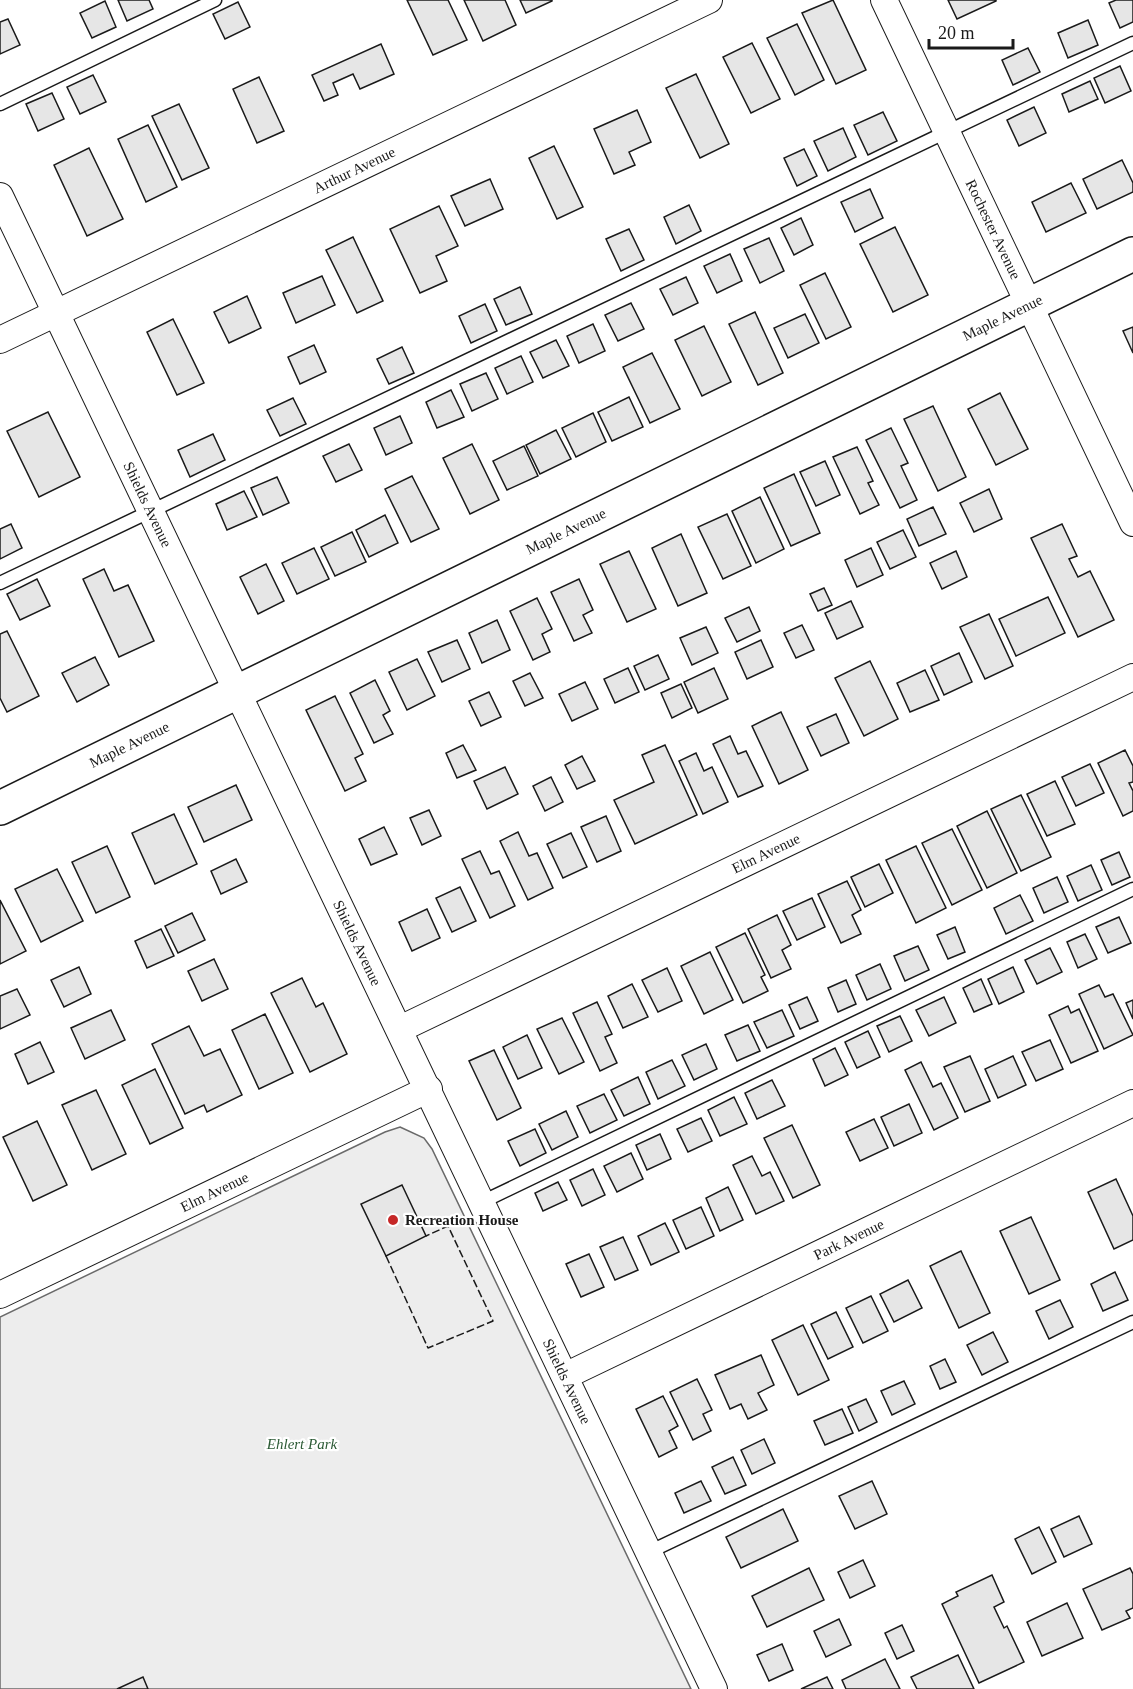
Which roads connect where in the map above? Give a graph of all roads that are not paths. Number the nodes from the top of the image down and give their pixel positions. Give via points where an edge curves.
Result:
1 (215, 0) edge
2 (709, 0) edge
3 (884, 0) edge
4 (1133, 43) edge
5 (0, 104) edge
6 (946, 134) junction
7 (0, 196) edge
8 (1133, 254) edge
9 (1029, 304) junction
10 (56, 312) junction
11 (0, 340) edge
12 (150, 512) junction
13 (1133, 523) edge
14 (0, 583) edge
15 (1133, 677) edge
16 (238, 690) junction
17 (0, 808) edge
18 (1133, 889) edge
19 (400, 1029) junction
20 (429, 1089) junction
21 (1133, 1103) edge
22 (482, 1202) junction
23 (0, 1295) edge
24 (1133, 1322) edge
25 (565, 1377) junction
26 (649, 1552) junction
27 (714, 1689) edge

1 - 5 lane
2 - 10 street, Arthur Avenue
3 - 6 street, Rochester Avenue
4 - 6 lane
6 - 9 street, Rochester Avenue
6 - 12 lane
7 - 10 street, Shields Avenue
8 - 9 street, Maple Avenue
9 - 13 street, Rochester Avenue
9 - 16 street, Maple Avenue
10 - 11 street, Arthur Avenue
10 - 12 street, Shields Avenue
12 - 14 lane
12 - 16 street, Shields Avenue
15 - 19 street, Elm Avenue
16 - 17 street, Maple Avenue
16 - 19 street, Shields Avenue
18 - 22 lane
19 - 20 street, Shields Avenue
20 - 22 street, Shields Avenue
20 - 23 street, Elm Avenue
21 - 25 street, Park Avenue
22 - 25 street, Shields Avenue
24 - 26 lane
25 - 26 street, Shields Avenue
26 - 27 street, Shields Avenue

